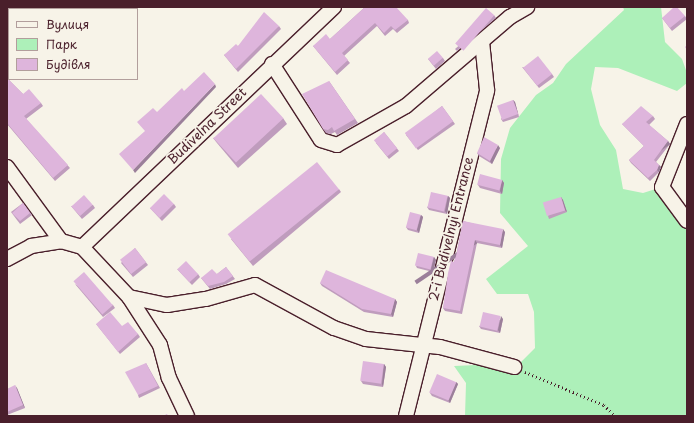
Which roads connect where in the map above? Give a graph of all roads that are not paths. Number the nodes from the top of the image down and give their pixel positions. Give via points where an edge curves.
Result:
1 (334, 7) edge
2 (527, 7) edge
3 (482, 42) junction
4 (272, 64) junction
5 (687, 124) edge
6 (7, 167) edge
7 (687, 221) edge
8 (61, 241) junction
9 (82, 247) junction
10 (7, 259) edge
11 (129, 298) junction
12 (422, 346) junction
13 (514, 367) road end
14 (187, 416) edge
15 (406, 416) edge

1 - 4 street, Budivelna Street
2 - 3 street
3 - 4 street via 406,106 337,145 321,140
3 - 12 street, 2-i Budivelnyi Entrance via 487,90
4 - 9 street, Budivelna Street
5 - 7 street via 662,188
6 - 8 street
8 - 9 street
8 - 10 street via 31,246
9 - 11 street
11 - 12 street via 167,305 206,300 256,285 334,328 366,339
11 - 14 street via 160,345 169,378
12 - 13 street
12 - 15 street, 2-i Budivelnyi Entrance

